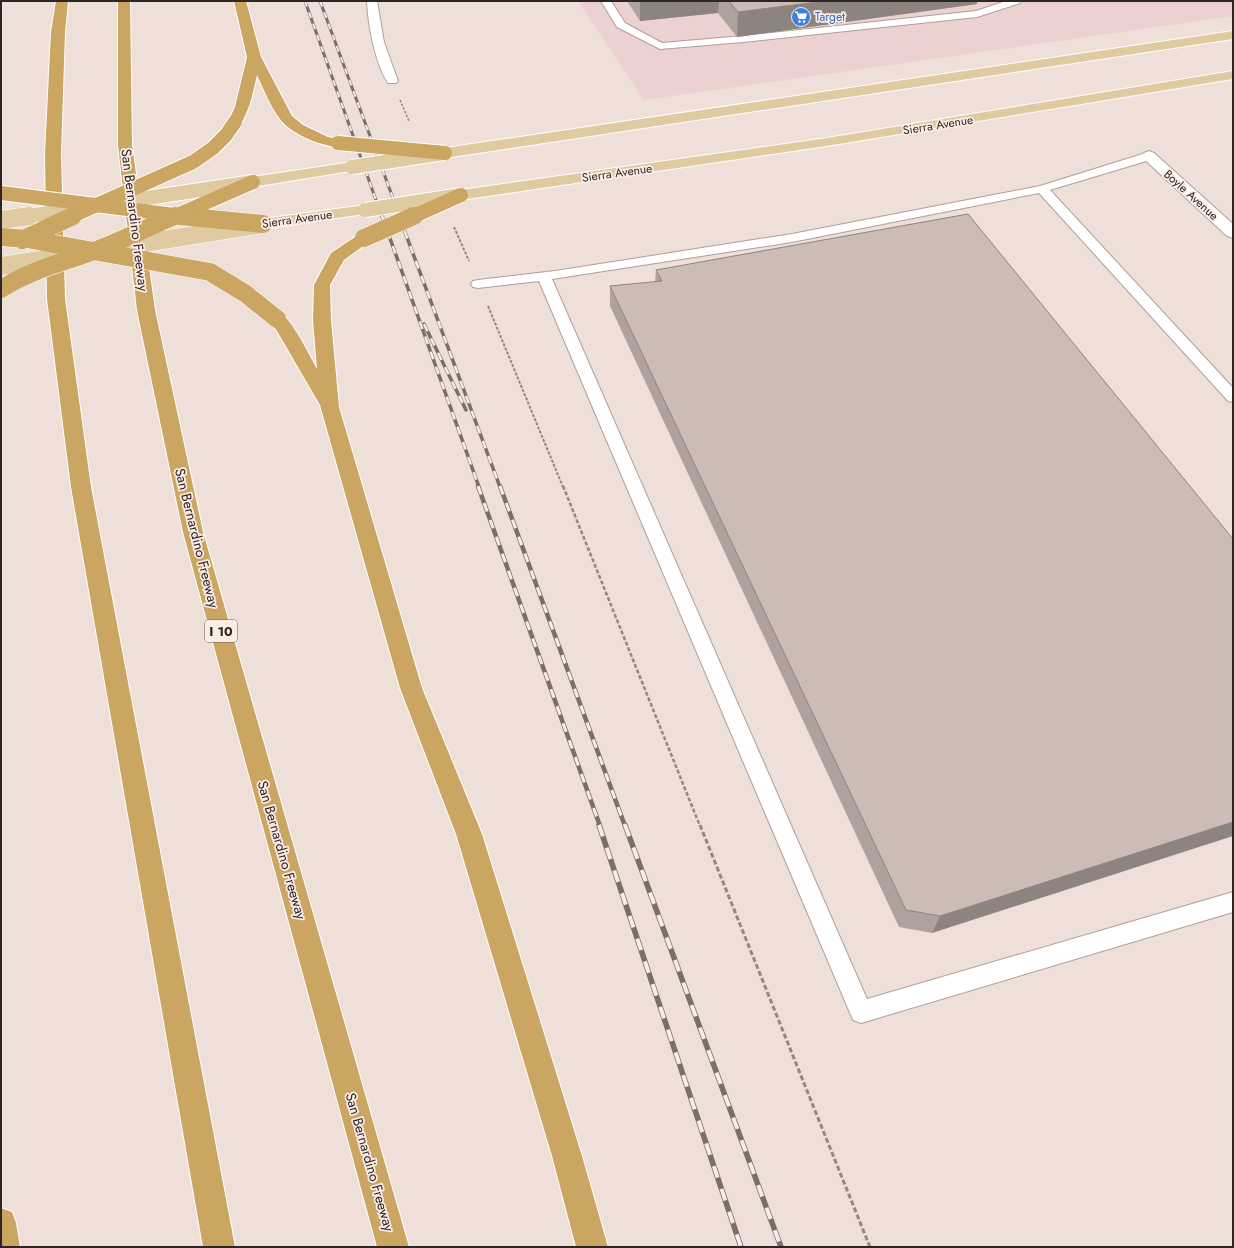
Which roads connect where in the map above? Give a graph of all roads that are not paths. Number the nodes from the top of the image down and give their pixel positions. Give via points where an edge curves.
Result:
1 (62, 1) edge
2 (124, 1) edge
3 (240, 1) edge
4 (372, 1) edge
5 (606, 1) edge
6 (1010, 2) edge
7 (1233, 35) edge
8 (254, 57) junction
9 (1233, 75) edge
10 (392, 81) road end
11 (445, 153) junction
12 (1148, 156) joint
13 (253, 182) junction
14 (1042, 189) junction
15 (1, 193) edge
16 (461, 195) junction
17 (91, 207) junction
18 (172, 216) junction
19 (1, 220) edge
20 (263, 224) junction
21 (1233, 233) edge
22 (1, 237) edge
23 (27, 239) junction
24 (1, 248) edge
25 (94, 251) junction
26 (1, 266) edge
27 (544, 276) junction
28 (478, 284) road end
29 (1, 289) edge
30 (1233, 396) edge
31 (330, 407) junction
32 (1233, 902) edge
33 (1, 1223) edge
34 (4, 1247) edge
35 (219, 1247) edge
36 (393, 1247) edge
37 (592, 1247) edge

1 - 35 highway via 58,32 53,154 56,299 81,487
2 - 36 highway, San Bernardino Freeway / I 10 via 125,145 146,310 193,532
3 - 8 highway
4 - 10 lane via 372,19 380,52
5 - 6 lane via 621,25 660,46 977,14
7 - 11 main road
8 - 11 highway, bridge via 286,118 298,128 338,143
8 - 17 highway, bridge via 242,107 235,122 213,148 194,162
9 - 16 main road, Sierra Avenue via 827,142
11 - 13 main road, bridge
12 - 14 lane
12 - 21 street, Boyle Avenue
13 - 17 main road, bridge
13 - 18 highway, bridge
14 - 27 lane via 792,238
14 - 30 lane
15 - 17 highway, bridge
16 - 20 main road, Sierra Avenue, bridge
16 - 31 highway, bridge via 364,238 337,257 322,285 321,298
17 - 18 highway, bridge
17 - 19 main road, bridge
17 - 23 highway, bridge
18 - 20 highway, bridge
18 - 25 highway, bridge
20 - 25 main road, Sierra Avenue, bridge
22 - 23 highway, bridge
23 - 24 highway
23 - 25 highway, bridge
25 - 26 main road, Sierra Avenue, bridge
25 - 29 highway, bridge via 52,264
25 - 31 highway, bridge via 210,272 246,294 277,319 285,329
27 - 28 lane
27 - 32 lane via 861,1012
31 - 37 highway via 411,688 469,834
33 - 34 highway

